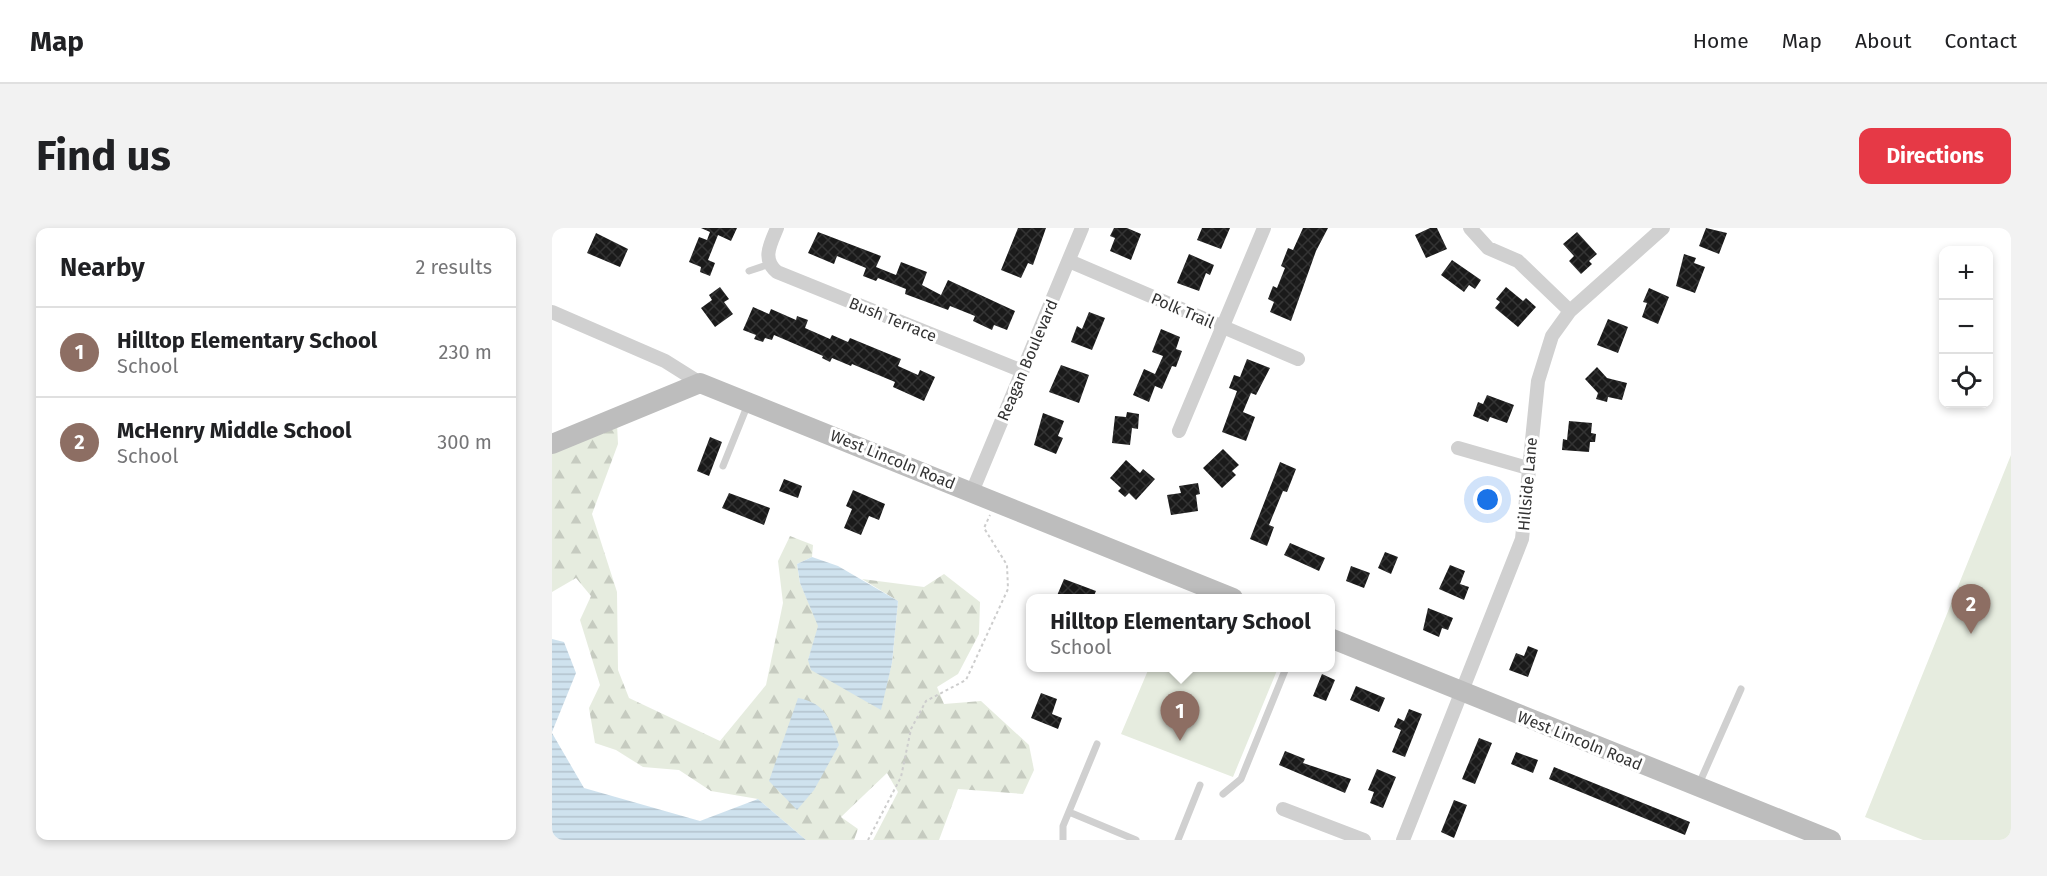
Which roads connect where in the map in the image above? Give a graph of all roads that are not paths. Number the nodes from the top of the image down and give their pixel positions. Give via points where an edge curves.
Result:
1 (777, 228) edge
2 (1082, 228) edge
3 (1264, 228) edge
4 (1470, 228) edge
5 (1663, 228) edge
6 (1069, 261) junction
7 (770, 264) junction
8 (749, 271) dead end
9 (1570, 311) junction
10 (552, 312) edge
11 (1223, 327) junction
12 (1298, 359) dead end
13 (1020, 370) junction
14 (700, 383) junction
15 (749, 402) junction
16 (1179, 431) dead end
17 (552, 444) edge
18 (1458, 448) dead end
19 (723, 466) dead end
20 (1527, 468) junction
21 (972, 492) junction
22 (1223, 594) edge
23 (1335, 640) edge
24 (1284, 672) edge
25 (1741, 689) dead end
26 (1463, 693) junction
27 (1097, 744) dead end
28 (1200, 785) dead end
29 (1698, 786) junction
30 (1223, 794) dead end
31 (1283, 809) dead end
32 (1069, 812) junction
33 (1063, 840) edge
34 (1136, 840) edge
35 (1178, 840) edge
36 (1364, 840) edge
37 (1403, 840) edge
38 (1831, 840) edge

1 - 7 street via 767,254
2 - 6 street, Reagan Boulevard
3 - 11 street
4 - 9 street via 1488,248 1518,261
5 - 9 street, Hillside Lane
6 - 11 street, Polk Trail
6 - 13 street, Reagan Boulevard
7 - 8 lane
7 - 13 street, Bush Terrace via 781,274
9 - 20 street, Hillside Lane via 1552,336 1538,381
10 - 14 street via 665,361
11 - 12 street, Polk Trail
11 - 16 street
13 - 21 street, Reagan Boulevard
14 - 15 street, West Lincoln Road
14 - 17 street
15 - 19 lane
15 - 21 street, West Lincoln Road
18 - 20 street
20 - 26 street, Hillside Lane via 1522,539
21 - 22 street, West Lincoln Road
23 - 26 street, West Lincoln Road
24 - 30 lane via 1241,779
25 - 29 lane
26 - 29 street, West Lincoln Road
26 - 37 street, Hillside Lane
27 - 32 lane
28 - 35 lane
29 - 38 street, West Lincoln Road
31 - 36 street
32 - 33 lane
32 - 34 lane

